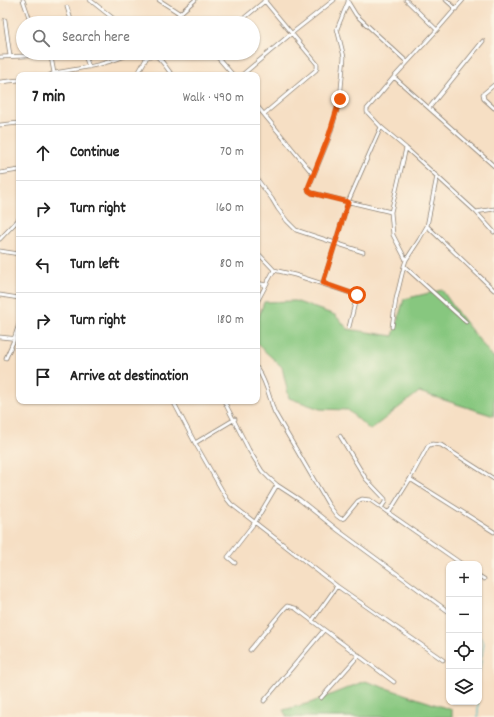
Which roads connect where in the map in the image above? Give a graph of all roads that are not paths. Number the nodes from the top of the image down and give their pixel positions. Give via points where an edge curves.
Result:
1 (23, 0) edge
2 (90, 0) edge
3 (159, 0) edge
4 (195, 0) edge
5 (265, 0) edge
6 (334, 0) edge
7 (406, 0) edge
8 (446, 0) edge
9 (463, 0) edge
10 (348, 1) edge
11 (66, 7) dead end
12 (456, 9) junction
13 (179, 14) joint
14 (29, 16) edge
15 (69, 16) edge
16 (110, 16) edge
17 (246, 16) edge
18 (5, 20) dead end
19 (437, 30) junction
20 (292, 33) junction
21 (483, 41) dead end
22 (10, 56) junction
23 (16, 56) edge
24 (0, 57) edge
25 (52, 60) edge
26 (86, 60) edge
27 (116, 60) edge
28 (145, 60) edge
29 (160, 60) edge
30 (220, 60) edge
31 (260, 60) edge
32 (260, 60) edge
33 (407, 62) junction
34 (89, 67) junction
35 (54, 72) edge
36 (60, 72) edge
37 (139, 72) edge
38 (170, 72) edge
39 (230, 72) edge
40 (246, 72) edge
41 (394, 77) junction
42 (16, 80) edge
43 (0, 82) edge
44 (494, 85) edge
45 (429, 108) junction
46 (494, 108) edge
47 (260, 109) edge
48 (264, 114) junction
49 (16, 123) edge
50 (0, 126) edge
51 (381, 127) junction
52 (406, 148) junction
53 (494, 166) edge
54 (16, 170) edge
55 (0, 173) edge
56 (313, 174) junction
57 (437, 176) junction
58 (260, 183) edge
59 (348, 202) junction
60 (494, 209) edge
61 (391, 212) junction
62 (476, 212) junction
63 (16, 222) edge
64 (427, 226) junction
65 (0, 231) edge
66 (494, 232) edge
67 (1, 238) edge
68 (336, 243) junction
69 (0, 251) edge
70 (363, 252) dead end
71 (16, 254) edge
72 (260, 255) edge
73 (406, 260) junction
74 (404, 266) junction
75 (274, 270) junction
76 (323, 283) junction
77 (260, 284) edge
78 (266, 285) junction
79 (494, 290) edge
80 (0, 295) edge
81 (260, 296) edge
82 (16, 298) edge
83 (466, 322) dead end
84 (349, 327) dead end
85 (392, 327) dead end
86 (16, 332) edge
87 (0, 337) edge
88 (14, 338) junction
89 (6, 358) dead end
90 (260, 375) edge
91 (176, 404) edge
92 (226, 404) edge
93 (234, 420) junction
94 (340, 436) dead end
95 (195, 443) junction
96 (410, 479) junction
97 (494, 479) edge
98 (277, 485) junction
99 (380, 508) junction
100 (387, 512) junction
101 (255, 522) junction
102 (494, 532) edge
103 (458, 561) edge
104 (234, 563) dead end
105 (337, 586) junction
106 (446, 610) edge
107 (312, 621) junction
108 (324, 630) junction
109 (250, 650) dead end
110 (359, 655) junction
111 (443, 660) dead end
112 (394, 682) dead end
113 (321, 698) dead end
114 (264, 701) dead end

1 - 14 street
2 - 16 street
3 - 13 street
4 - 13 street
5 - 17 street
5 - 20 street
6 - 20 street
7 - 19 street
8 - 12 street
9 - 12 street
10 - 33 street via 356,15
10 - 56 street via 337,29 344,57 340,99
11 - 15 street
12 - 19 street
18 - 22 street
19 - 33 street
20 - 32 street
20 - 48 street via 317,64 317,68
21 - 45 street
22 - 23 street
22 - 24 street
25 - 35 street
26 - 34 street
27 - 34 street
28 - 37 street
29 - 38 street
30 - 39 street
31 - 40 street
33 - 41 street
34 - 36 street
41 - 45 street
41 - 51 street via 367,109
42 - 43 street
44 - 46 street via 483,94 484,99
45 - 53 street
47 - 48 street
48 - 56 street
49 - 50 street
51 - 52 street
51 - 59 street
52 - 57 street
52 - 61 street
54 - 55 street
56 - 59 street via 308,186 309,191
57 - 62 street
57 - 64 street
58 - 68 street via 296,230
59 - 61 street
59 - 68 street
60 - 62 street
61 - 73 street via 393,235
62 - 66 street
63 - 67 street
64 - 73 street
64 - 79 street
65 - 67 street
68 - 70 street
68 - 76 street
69 - 71 street
72 - 75 street
73 - 74 street
74 - 83 street
74 - 85 street
75 - 76 street
75 - 78 street
76 - 84 street via 357,295
77 - 78 street
78 - 81 street
80 - 82 street
86 - 88 street
87 - 88 street
88 - 89 street
90 - 99 street via 275,413 337,516 344,518 358,501 362,500 370,500
91 - 95 street
92 - 93 street
93 - 95 street
93 - 98 street via 262,471
94 - 99 street via 366,479 385,499
95 - 101 street via 227,499
96 - 97 street via 428,446 432,444 440,445
96 - 100 street
96 - 102 street
98 - 101 street
98 - 106 street
99 - 100 street
100 - 103 street
101 - 104 street via 228,557
101 - 105 street
105 - 107 street
105 - 111 street
107 - 108 street
107 - 109 street via 295,608 287,606
108 - 110 street
108 - 114 street
110 - 112 street
110 - 113 street

